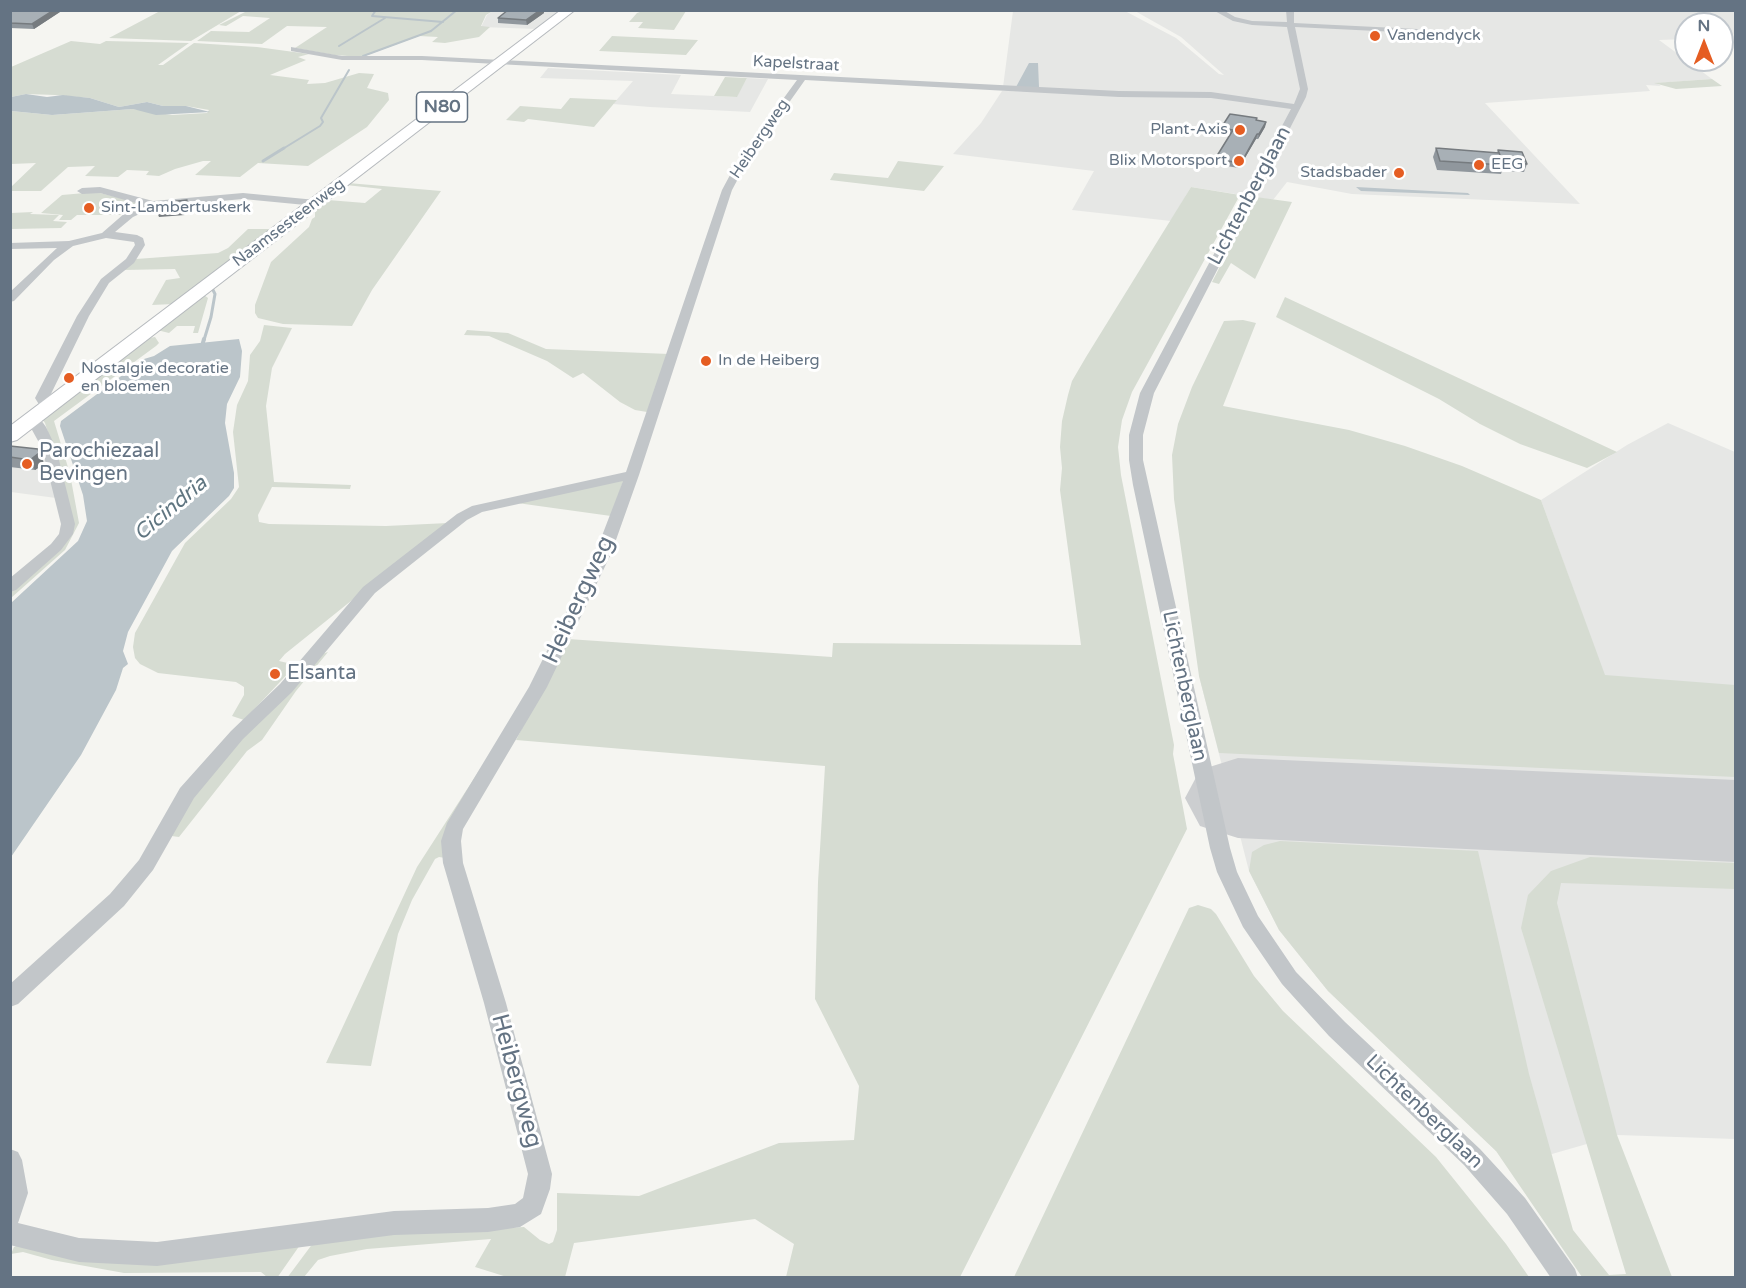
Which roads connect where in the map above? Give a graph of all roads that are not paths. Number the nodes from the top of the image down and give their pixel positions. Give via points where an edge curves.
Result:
1 (569, 10) edge
2 (1216, 10) edge
3 (1290, 10) edge
4 (1291, 25) junction
5 (1458, 33) dead end
6 (294, 49) dead end
7 (499, 64) junction
8 (802, 79) junction
9 (1297, 107) junction
10 (82, 191) dead end
11 (316, 203) junction
12 (153, 204) junction
13 (106, 235) junction
14 (69, 244) junction
15 (10, 246) edge
16 (10, 299) edge
17 (52, 405) junction
18 (33, 419) junction
19 (10, 436) edge
20 (632, 475) junction
21 (10, 587) edge
22 (10, 998) edge
23 (10, 1160) edge
24 (10, 1214) edge
25 (10, 1233) edge
26 (1566, 1278) edge

1 - 7 main road, Naamsesteenweg / N80
2 - 4 street via 1241,21
3 - 4 street, Lichtenberglaan
4 - 5 street
4 - 9 street, Lichtenberglaan via 1304,88
6 - 7 street, Kapelstraat via 342,58
7 - 8 street, Kapelstraat
7 - 11 main road, Naamsesteenweg / N80
8 - 9 street, Kapelstraat via 1211,95
8 - 20 street, Heibergweg via 742,162 727,190
9 - 26 street, Lichtenberglaan via 1147,393 1136,435 1140,485 1220,848 1251,921 1289,978 1472,1157 1516,1206
10 - 12 street via 96,188
11 - 12 street via 243,196
11 - 17 main road, Naamsesteenweg / N80
12 - 13 street via 129,215
13 - 14 street
13 - 17 street via 133,237 140,245 130,261 105,281 83,316 42,398
14 - 15 street
14 - 16 street
17 - 18 main road, Naamsesteenweg / N80
18 - 19 main road, Naamsesteenweg / N80
18 - 21 street via 49,448 68,524 56,547
20 - 22 street via 477,508 369,590 286,688 237,735 187,793 146,865 117,900
20 - 25 street, Heibergweg via 603,554 571,621 538,687 454,828 451,841 453,863 540,1174 532,1206 520,1215 488,1220 394,1223 157,1254 79,1250
23 - 24 street via 16,1193

